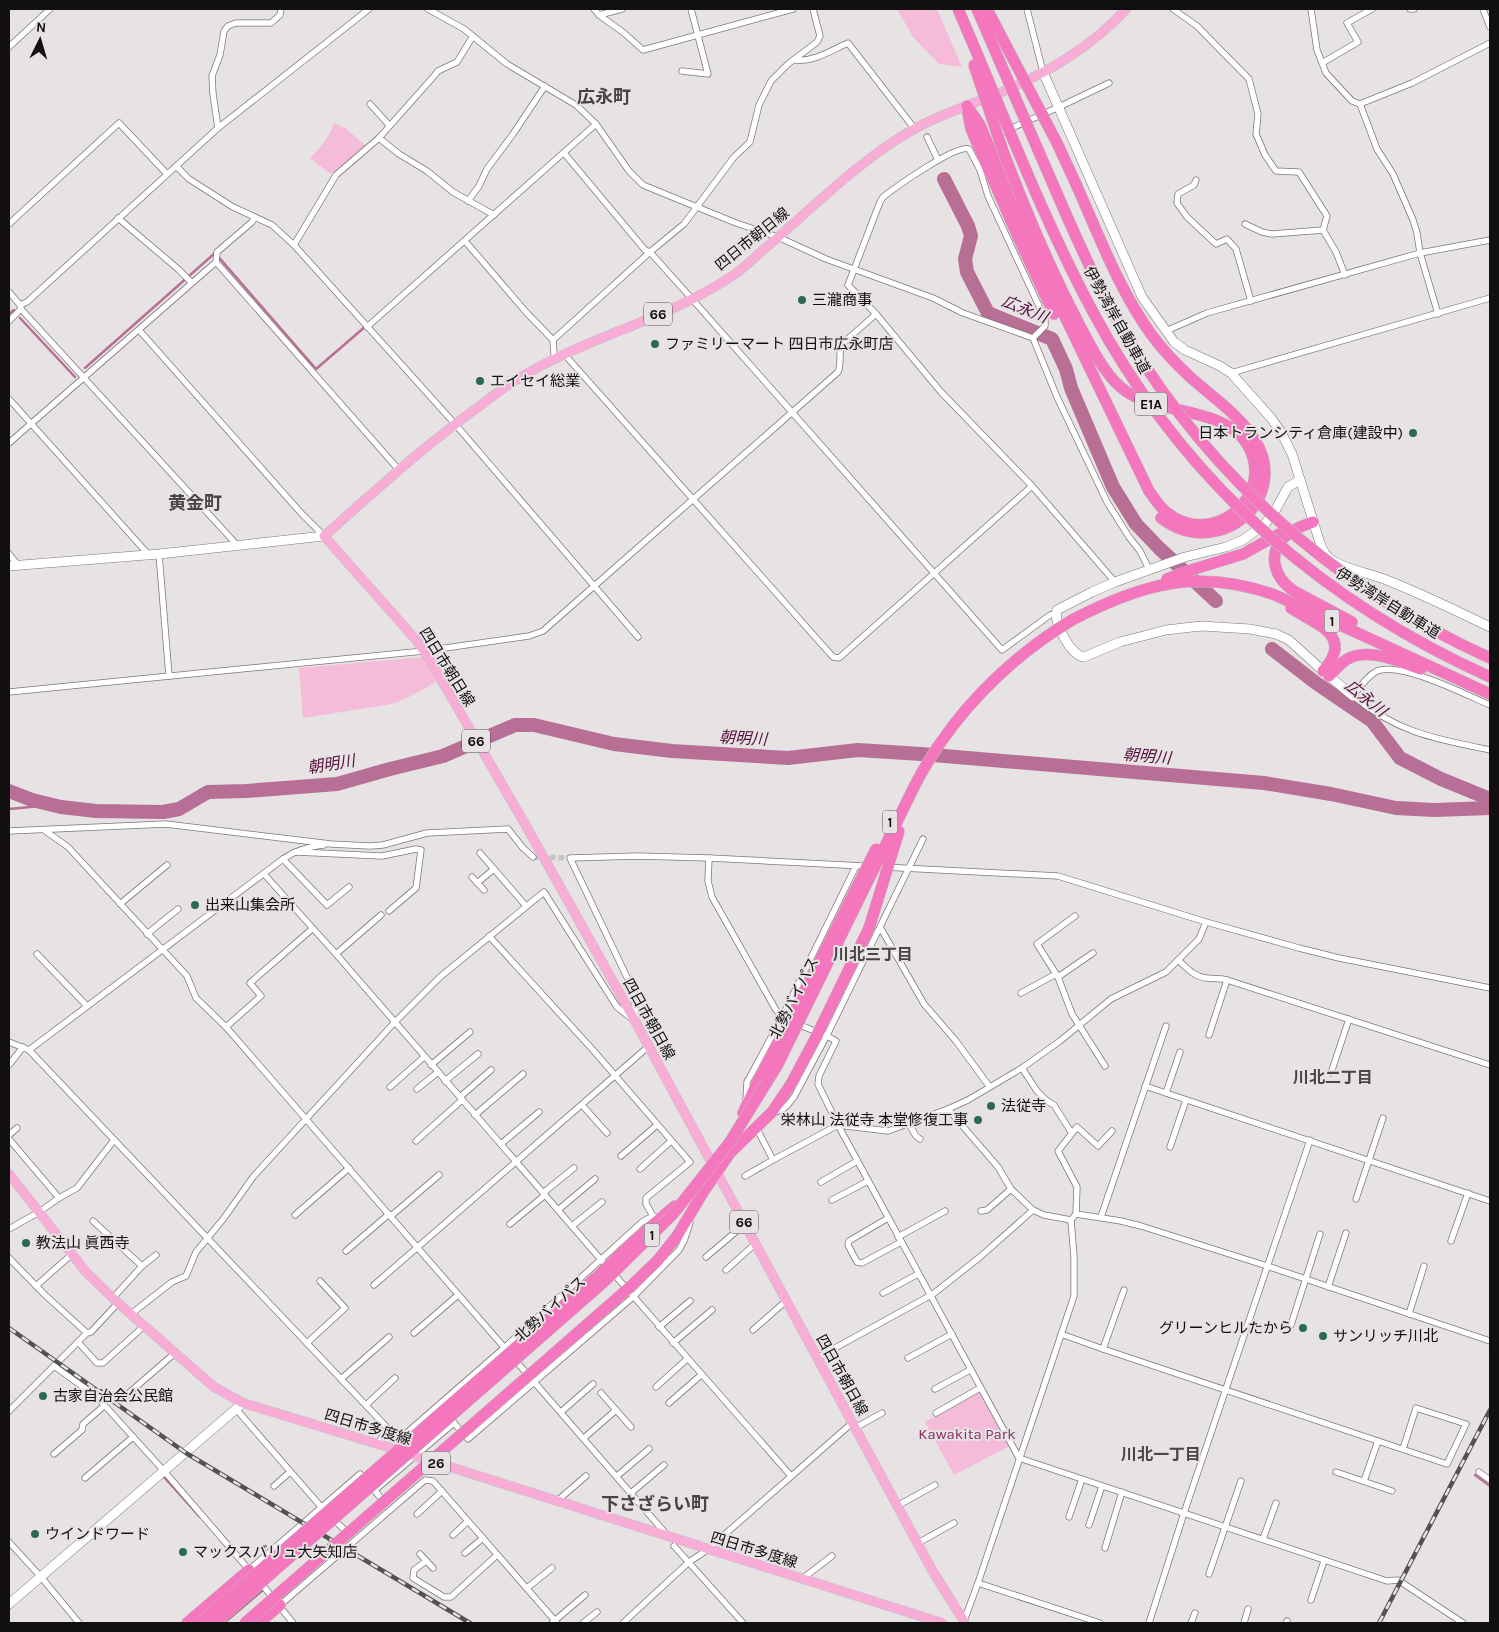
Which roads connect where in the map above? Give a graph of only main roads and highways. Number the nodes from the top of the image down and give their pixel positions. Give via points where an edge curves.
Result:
1 (951, 9) edge
2 (958, 9) edge
3 (977, 9) edge
4 (987, 9) edge
5 (1126, 9) edge
6 (967, 106) junction
7 (1180, 578) junction
8 (1210, 582) junction
9 (1490, 658) edge
10 (1427, 665) junction
11 (1451, 677) junction
12 (1490, 677) edge
13 (1490, 694) edge
14 (947, 733) junction
15 (923, 769) junction
16 (715, 1166) junction
17 (9, 1174) edge
18 (249, 1570) road end
19 (280, 1605) road end
20 (965, 1622) edge
21 (187, 1623) edge
22 (200, 1623) edge
23 (215, 1623) edge
24 (245, 1623) edge
25 (259, 1623) edge
26 (942, 1623) edge

1 - 6 highway, bridge via 976,68 1004,154 1053,272 1090,344 1112,378 1134,396 1209,418 1230,428 1246,444 1254,476 1248,497 1233,515 1204,525 1184,522 1165,512 1149,491 1027,238 980,125
2 - 12 highway, 伊勢湾岸自動車道 / E1A, bridge via 1076,278 1116,353 1164,423 1222,491 1298,562 1404,634
3 - 9 highway, 伊勢湾岸自動車道 / E1A, bridge via 1088,263 1133,347 1179,414 1260,506 1316,553 1420,624
4 - 6 highway, bridge via 1057,143 1133,306 1174,361 1235,416 1258,443 1265,471 1262,490 1254,506 1240,521 1220,530 1197,533 1178,529 1154,510 1135,479 984,168
5 - 6 main road, 四日市朝日線 / 66 via 1079,52 1003,92
6 - 16 main road, 四日市朝日線 / 66 via 914,128 872,157 736,274 692,299 517,379 454,424 324,536 426,654 525,824
7 - 8 highway
7 - 10 highway, 1 via 1199,568 1243,554 1283,532 1313,522 1286,535 1277,548 1275,563 1278,577 1294,591 1402,648
7 - 14 highway, 北勢バイパス / 1, bridge via 1105,603 1038,641 972,702
8 - 10 highway, 1 via 1241,585 1275,595
8 - 11 highway, 1 via 1271,598 1330,634 1336,642 1336,651 1326,674 1347,659 1367,654
10 - 11 highway, 1
11 - 13 highway, 1
14 - 15 highway, 北勢バイパス / 1, bridge
14 - 16 highway, 1, bridge via 920,768 897,807
15 - 16 highway, 1, bridge via 901,825 869,928 816,1037 772,1112
15 - 23 highway, 北勢バイパス / 1, bridge via 778,1064 730,1142 673,1214 606,1280
16 - 20 main road, 四日市朝日線 / 66 via 918,1543
16 - 22 highway, 1, bridge via 686,1196 656,1217 599,1275
16 - 24 highway, 1, bridge via 677,1236 658,1260
17 - 26 main road, 四日市多度線 / 26 via 86,1272 214,1387 243,1403
18 - 21 highway
19 - 25 highway

